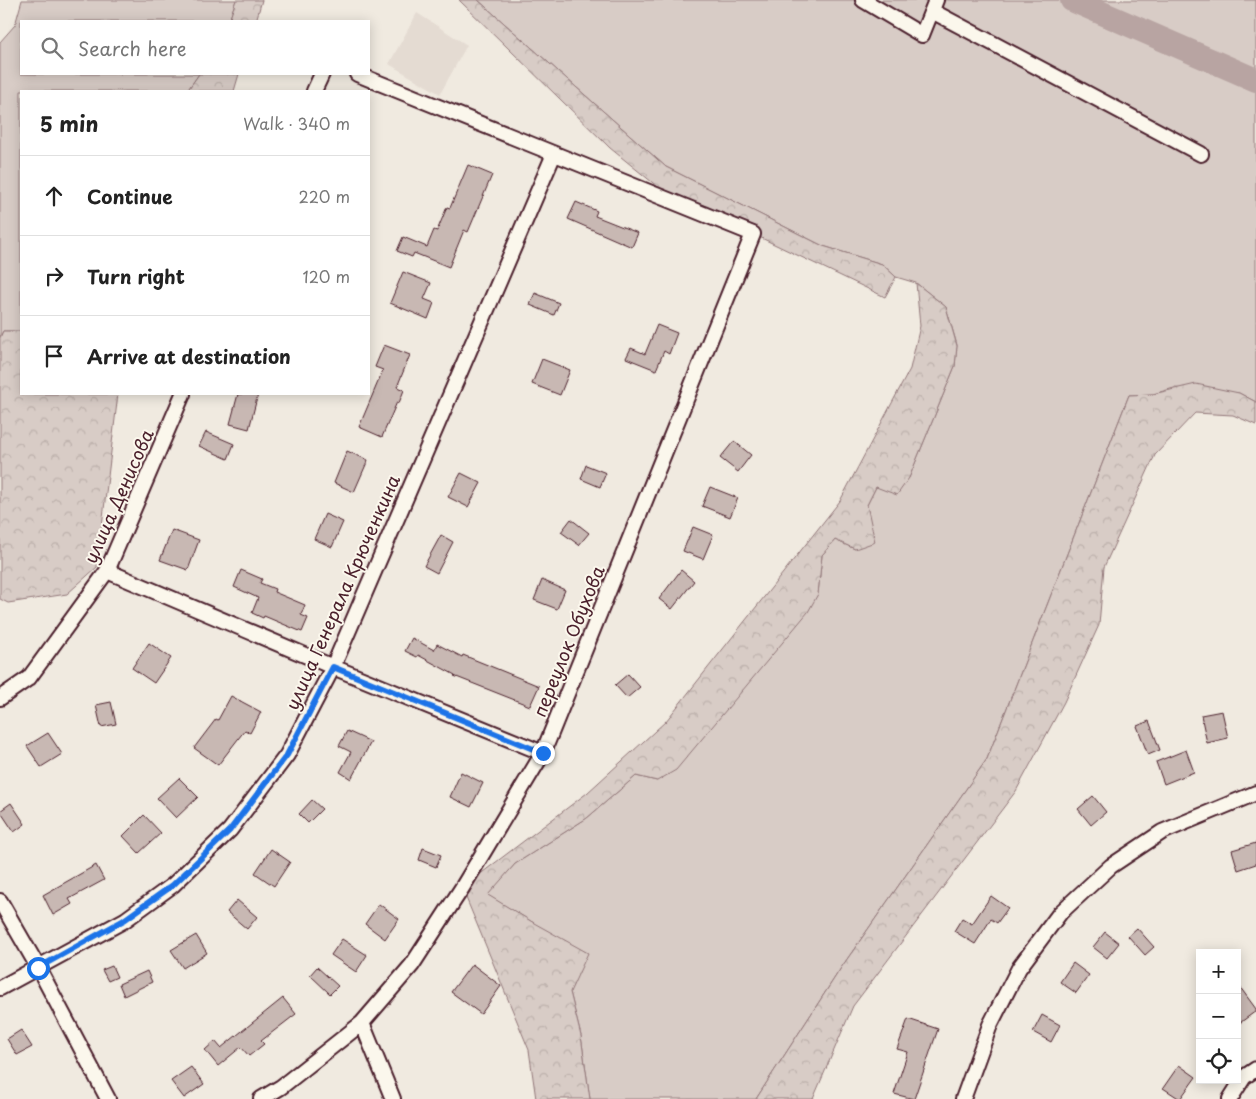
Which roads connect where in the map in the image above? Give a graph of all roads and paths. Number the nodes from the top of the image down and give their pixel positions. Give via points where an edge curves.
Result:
1 (863, 0) edge
2 (934, 5) edge
3 (322, 75) edge
4 (359, 75) edge
5 (314, 90) edge
6 (554, 154) junction
7 (1201, 154) dead end
8 (183, 395) edge
9 (107, 571) junction
10 (333, 667) junction
11 (0, 698) edge
12 (543, 753) junction
13 (1256, 793) edge
14 (0, 901) edge
15 (38, 968) junction
16 (0, 988) edge
17 (362, 1023) junction
18 (1256, 1069) edge
19 (108, 1099) edge
20 (261, 1099) edge
21 (393, 1099) edge
22 (963, 1099) edge
23 (1230, 1099) edge

1 - 2 street via 922,35
2 - 7 street
3 - 5 street
4 - 6 street
6 - 10 street, улица Генерала Крюченкина
6 - 12 street, переулок Обухова via 753,234
8 - 9 street, улица Денисова
9 - 10 street
9 - 11 street, улица Денисова via 29,678
10 - 12 street
10 - 15 street, улица Генерала Крюченкина via 287,755 230,830 173,885 133,914
12 - 17 street, переулок Обухова via 412,965
13 - 22 street via 1162,832 1111,866 1060,913 1019,968 990,1025
14 - 15 street
15 - 16 street, улица Генерала Крюченкина
15 - 19 street
17 - 20 street, переулок Обухова
17 - 21 street
18 - 23 street via 1244,1077

